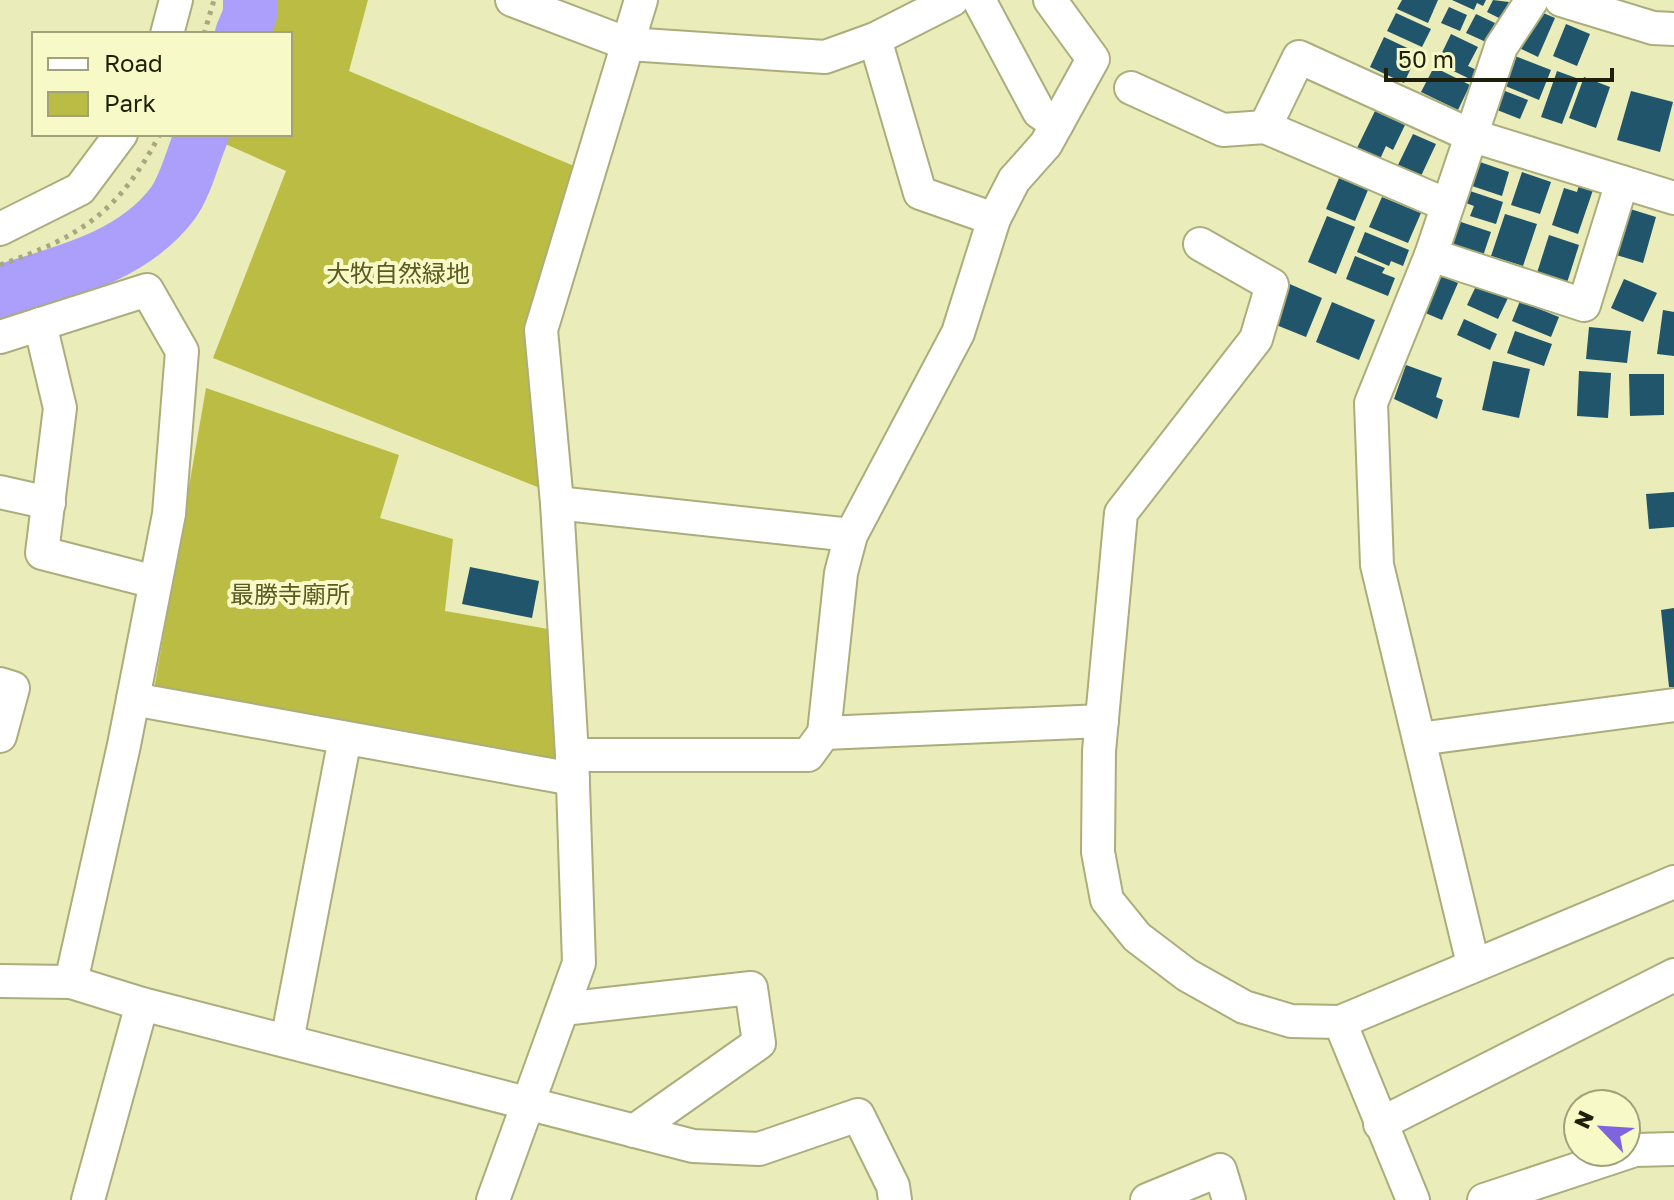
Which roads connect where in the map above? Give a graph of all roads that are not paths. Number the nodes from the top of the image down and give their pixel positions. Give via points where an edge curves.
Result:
1 (176, 0) edge
2 (512, 0) edge
3 (641, 0) edge
4 (952, 0) edge
5 (979, 0) edge
6 (1050, 0) edge
7 (1532, 0) edge
8 (1561, 0) edge
9 (1674, 29) edge
10 (168, 32) edge
11 (875, 39) junction
12 (628, 44) junction
13 (1131, 88) dead end
14 (1057, 124) junction
15 (1265, 127) junction
16 (1470, 135) junction
17 (120, 136) edge
18 (1622, 182) junction
19 (1674, 198) edge
20 (1447, 205) junction
21 (994, 219) junction
22 (0, 229) edge
23 (1200, 244) dead end
24 (1431, 255) junction
25 (40, 324) junction
26 (0, 337) edge
27 (0, 492) edge
28 (49, 503) junction
29 (557, 503) junction
30 (851, 535) junction
31 (155, 582) junction
32 (0, 684) edge
33 (133, 699) junction
34 (1674, 705) edge
35 (1102, 721) junction
36 (824, 733) junction
37 (0, 736) edge
38 (345, 738) junction
39 (1419, 739) junction
40 (572, 767) junction
41 (1674, 882) edge
42 (1473, 964) junction
43 (1674, 975) edge
44 (0, 981) edge
45 (71, 982) junction
46 (142, 1004) junction
47 (563, 1009) junction
48 (1340, 1022) junction
49 (287, 1041) junction
50 (529, 1103) junction
51 (1380, 1124) junction
52 (634, 1131) junction
53 (1674, 1149) edge
54 (88, 1200) edge
55 (493, 1200) edge
56 (895, 1200) edge
57 (1147, 1200) edge
58 (1229, 1200) edge
59 (1413, 1200) edge
60 (1484, 1200) edge

1 - 10 street
2 - 12 street
3 - 12 street
4 - 11 street
5 - 14 street via 1039,112
6 - 14 street via 1093,59
7 - 16 street via 1501,47
8 - 9 street via 1653,28
11 - 12 street via 825,57
11 - 21 street via 920,193
12 - 29 street via 541,330
13 - 15 street via 1223,130
14 - 21 street via 1014,180
15 - 16 street via 1299,57
15 - 20 street
16 - 18 street
16 - 20 street
17 - 22 street via 80,189
18 - 19 street
18 - 24 street via 1584,305
20 - 24 street
21 - 30 street via 958,333
23 - 35 street via 1272,285 1256,339 1121,513
24 - 39 street via 1371,403 1377,565
25 - 26 street
25 - 28 street via 60,408
25 - 31 street via 147,290 182,351 169,514
27 - 28 street
28 - 31 street via 42,553
29 - 30 street
29 - 40 street
30 - 36 street via 841,573
31 - 33 street
32 - 37 street via 13,688
33 - 38 street
33 - 45 street
34 - 39 street
35 - 36 street
35 - 48 street via 1098,852 1107,900 1137,937 1187,975 1244,1007 1291,1021
36 - 40 street via 808,755
38 - 40 street
38 - 49 street
39 - 42 street
40 - 47 street via 579,963
41 - 42 street
42 - 48 street
43 - 51 street
44 - 45 street
45 - 46 street
46 - 49 street
46 - 54 street
47 - 50 street
47 - 52 street via 751,988 759,1043
48 - 51 street
49 - 50 street
50 - 52 street
50 - 55 street
51 - 59 street
52 - 56 street via 693,1146 759,1149 858,1115
53 - 60 street via 1635,1150
57 - 58 street via 1220,1170

